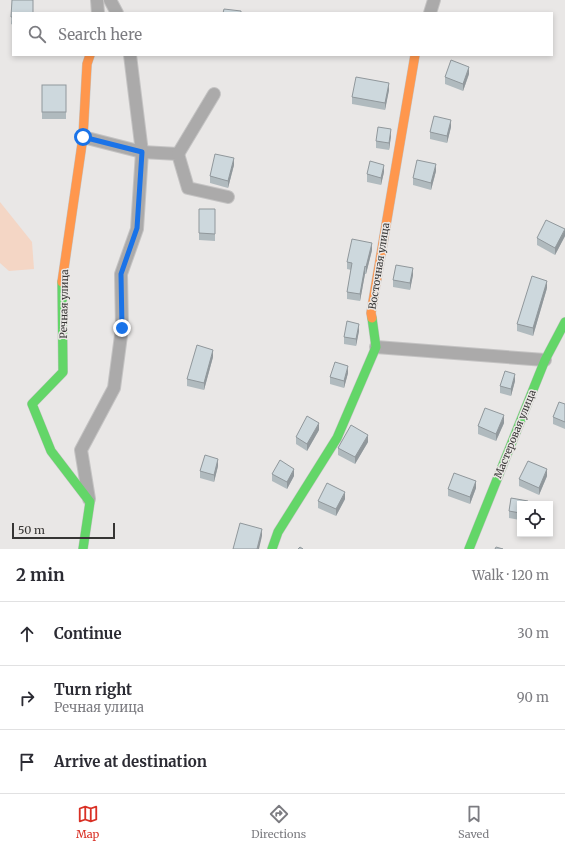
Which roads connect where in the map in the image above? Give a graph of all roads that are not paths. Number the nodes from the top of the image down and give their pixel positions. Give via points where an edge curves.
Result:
1 (97, 0) edge
2 (110, 0) edge
3 (434, 0) edge
4 (98, 12) edge
5 (116, 12) edge
6 (430, 12) edge
7 (90, 56) edge
8 (130, 56) edge
9 (415, 56) edge
10 (214, 94) dead end
11 (83, 137) junction
12 (142, 152) junction
13 (178, 154) junction
14 (228, 197) dead end
15 (565, 323) edge
16 (376, 347) junction
17 (545, 360) junction
18 (90, 502) junction
19 (84, 549) edge
20 (272, 549) edge
21 (469, 549) edge

1 - 4 street
2 - 5 street
3 - 6 street
7 - 11 street, Речная улица via 87,64
8 - 12 street
9 - 16 street, Восточная улица via 371,312
10 - 13 street
11 - 12 street
11 - 18 street, Речная улица via 62,278 63,372 32,404 51,451
12 - 13 street
12 - 18 street via 137,228 121,274 122,328 114,388 81,450
13 - 14 street via 188,188
15 - 17 street, Мастеровая улица
16 - 17 street
16 - 20 street via 337,438 278,532
17 - 21 street, Мастеровая улица
18 - 19 street

